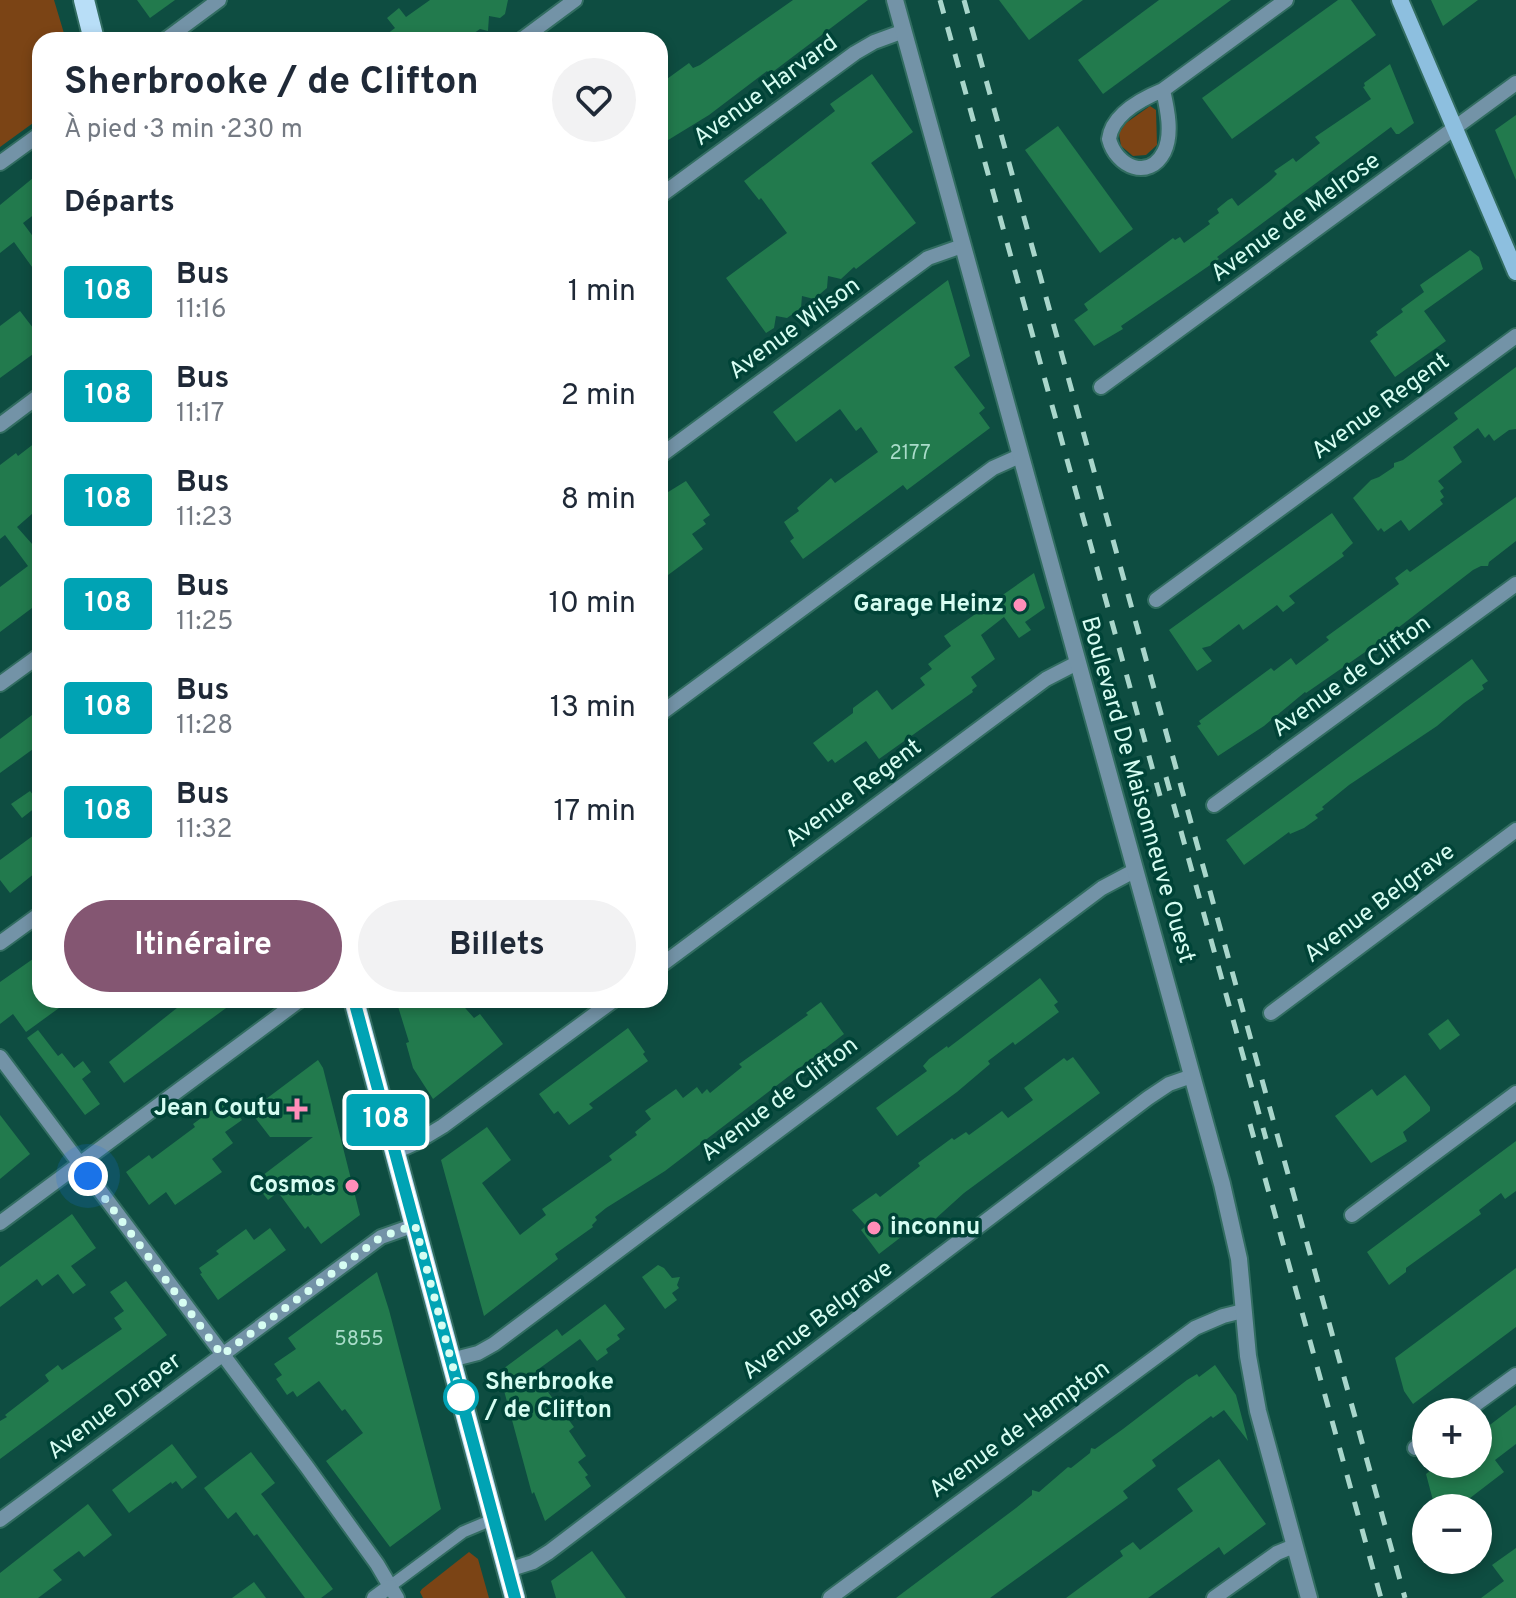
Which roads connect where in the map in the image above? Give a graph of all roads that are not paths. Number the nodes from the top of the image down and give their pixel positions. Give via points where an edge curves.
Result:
1 (84, 0) edge
2 (219, 0) edge
3 (575, 0) edge
4 (895, 0) edge
5 (1286, 0) edge
6 (1400, 0) edge
7 (904, 31) junction
8 (92, 32) edge
9 (176, 32) edge
10 (532, 32) edge
11 (1516, 83) edge
12 (1163, 90) junction
13 (1456, 128) junction
14 (32, 140) edge
15 (0, 163) edge
16 (668, 190) edge
17 (962, 246) junction
18 (1516, 272) edge
19 (1516, 336) edge
20 (1101, 387) dead end
21 (32, 401) edge
22 (0, 425) edge
23 (668, 450) edge
24 (1020, 456) junction
25 (1516, 584) edge
26 (1156, 600) dead end
27 (32, 661) edge
28 (1077, 663) junction
29 (0, 684) edge
30 (668, 708) edge
31 (1214, 805) dead end
32 (1516, 830) edge
33 (1134, 871) junction
34 (32, 920) edge
35 (0, 943) edge
36 (668, 960) edge
37 (289, 1008) edge
38 (356, 1008) edge
39 (603, 1008) edge
40 (1271, 1013) dead end
41 (0, 1057) edge
42 (1192, 1076) junction
43 (1516, 1093) edge
44 (395, 1152) junction
45 (80, 1164) junction
46 (1352, 1215) dead end
47 (0, 1223) edge
48 (415, 1225) junction
49 (1243, 1311) junction
50 (222, 1355) junction
51 (451, 1360) junction
52 (1516, 1375) edge
53 (1484, 1398) edge
54 (494, 1519) junction
55 (0, 1520) edge
56 (1294, 1546) junction
57 (508, 1570) junction
58 (393, 1592) edge
59 (374, 1598) edge
60 (515, 1598) edge
61 (830, 1598) edge
62 (1214, 1598) edge
63 (1309, 1598) edge

1 - 8 main road
2 - 9 street
3 - 10 street
4 - 7 street, Boulevard De Maisonneuve Ouest
5 - 12 street
6 - 13 main road
7 - 16 street, Avenue Harvard via 865,47
7 - 17 street, Boulevard De Maisonneuve Ouest
11 - 13 street, Avenue de Melrose
12 - 12 street via 1113,124 1109,139 1124,164 1151,165 1164,153 1168,115
13 - 18 main road
13 - 20 street, Avenue de Melrose
14 - 15 street
17 - 23 street, Avenue Wilson via 928,258
17 - 24 street, Boulevard De Maisonneuve Ouest
19 - 26 street, Avenue Regent
21 - 22 street
24 - 28 street, Boulevard De Maisonneuve Ouest
24 - 30 street via 997,466
25 - 31 street, Avenue de Clifton
27 - 29 street
28 - 33 street, Boulevard De Maisonneuve Ouest
28 - 36 street, Avenue Regent via 1046,679
32 - 40 street, Avenue Belgrave
33 - 42 street, Boulevard De Maisonneuve Ouest
33 - 51 street, Avenue de Clifton via 1090,896 494,1344
34 - 35 street
37 - 45 street
38 - 44 main road
39 - 44 street via 443,1126
41 - 45 street
42 - 49 street, Boulevard De Maisonneuve Ouest via 1236,1240
42 - 57 street, Avenue Belgrave via 1148,1098 549,1552
43 - 46 street
44 - 48 main road
45 - 47 street
45 - 50 street
48 - 50 street, Avenue Draper via 381,1237
48 - 51 main road
49 - 56 street, Boulevard De Maisonneuve Ouest via 1258,1411
49 - 61 street, Avenue de Hampton via 1195,1328
50 - 55 street, Avenue Draper
50 - 58 street
51 - 54 main road
52 - 53 street
54 - 57 main road
54 - 58 street via 463,1532
56 - 62 street via 1268,1558
56 - 63 street, Boulevard De Maisonneuve Ouest
57 - 60 main road
58 - 59 street

